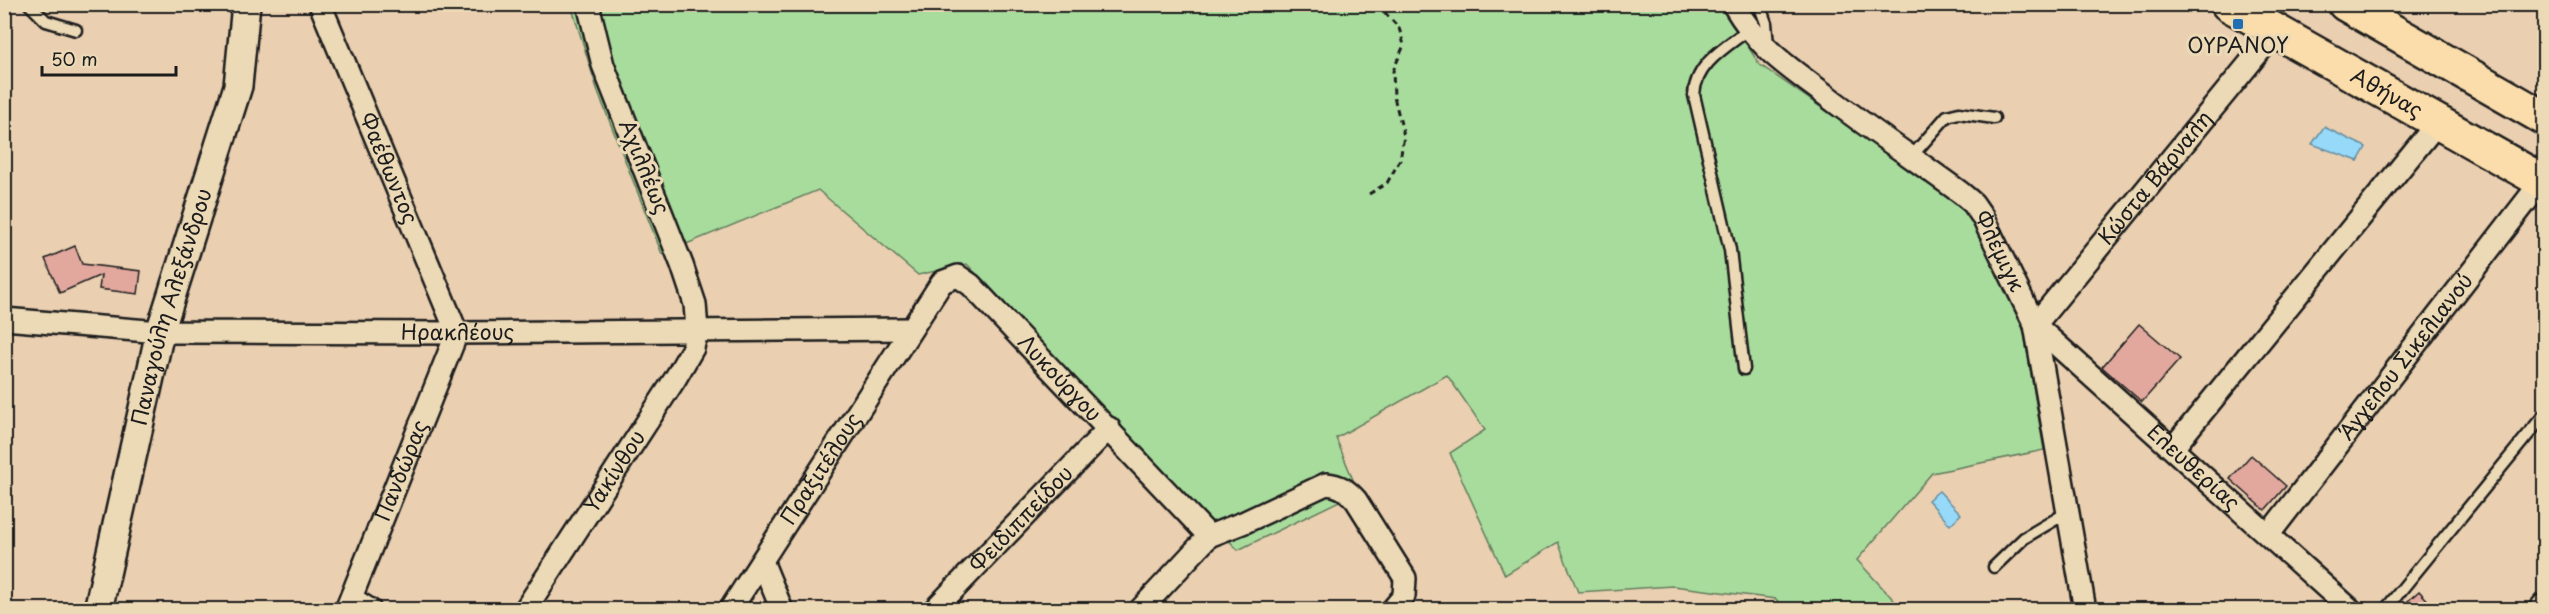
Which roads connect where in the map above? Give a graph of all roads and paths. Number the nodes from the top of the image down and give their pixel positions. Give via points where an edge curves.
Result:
1 (29, 4) edge
2 (246, 4) edge
3 (320, 4) edge
4 (588, 4) edge
5 (1377, 4) edge
6 (1733, 4) edge
7 (1759, 4) edge
8 (2228, 4) edge
9 (2345, 4) edge
10 (76, 30) dead end
11 (1748, 30) junction
12 (2276, 32) junction
13 (1768, 51) junction
14 (1994, 118) dead end
15 (2544, 118) edge
16 (2438, 122) junction
17 (1911, 158) junction
18 (2543, 181) edge
19 (1369, 194) dead end
20 (4, 319) edge
21 (2035, 325) junction
22 (911, 329) junction
23 (697, 330) junction
24 (160, 332) junction
25 (457, 333) junction
26 (1744, 369) dead end
27 (2544, 415) edge
28 (1109, 428) junction
29 (2173, 448) junction
30 (2068, 512) junction
31 (2269, 534) junction
32 (1209, 536) junction
33 (762, 561) junction
34 (1994, 567) dead end
35 (348, 604) edge
36 (2544, 604) edge
37 (2079, 605) edge
38 (98, 609) edge
39 (370, 609) edge
40 (525, 609) edge
41 (730, 609) edge
42 (782, 609) edge
43 (934, 609) edge
44 (1140, 609) edge
45 (1392, 609) edge
46 (2351, 609) edge
47 (2385, 609) edge
48 (2539, 609) edge

1 - 10 lane via 46,21
2 - 24 street, Παναγούλη Αλεξάνδρου via 238,86
3 - 25 street, Φαέθωντος
4 - 23 street, Αχιλλέως via 603,65 682,265 695,304
5 - 19 path via 1399,28 1404,45 1393,71 1394,98 1404,136 1400,160 1387,183
6 - 11 street, Φλέμιγκ
7 - 13 lane via 1766,23
8 - 12 highway, Αθήνας
9 - 15 highway
11 - 13 street, Φλέμιγκ
11 - 26 lane via 1700,71 1695,83 1730,250
12 - 16 highway, Αθήνας
12 - 21 street, Κώστα Βάρναλη
13 - 17 street, Φλέμιγκ
14 - 17 lane via 1959,113 1947,116
16 - 18 highway, Αθήνας
16 - 29 street
17 - 21 street, Φλέμιγκ via 1973,203 1995,239
18 - 31 street, Άγγελου Σικελιανού
20 - 24 street, Ηρακλέους
21 - 29 street, Ελευθερίας
21 - 30 street, Φλέμιγκ
22 - 23 street, Ηρακλέους
22 - 28 street, Λυκούργου via 942,282 958,276
22 - 33 street, Πραξιτέλους
23 - 25 street, Ηρακλέους
23 - 40 street, Υακίνθου via 693,348 675,379
24 - 25 street, Ηρακλέους
24 - 38 street, Παναγούλη Αλεξάνδρου
25 - 35 street, Πανδώρας
27 - 47 lane
28 - 32 street, Λυκούργου
28 - 43 street, Φειδιππείδου
29 - 31 street, Ελευθερίας
30 - 34 lane via 2024,538
30 - 37 street, Φλέμιγκ
31 - 46 street, Ελευθερίας
32 - 44 street
32 - 45 street via 1326,484 1338,485 1356,500 1405,578 1404,596
33 - 41 street, Πραξιτέλους
33 - 42 street
35 - 39 street
36 - 48 street

